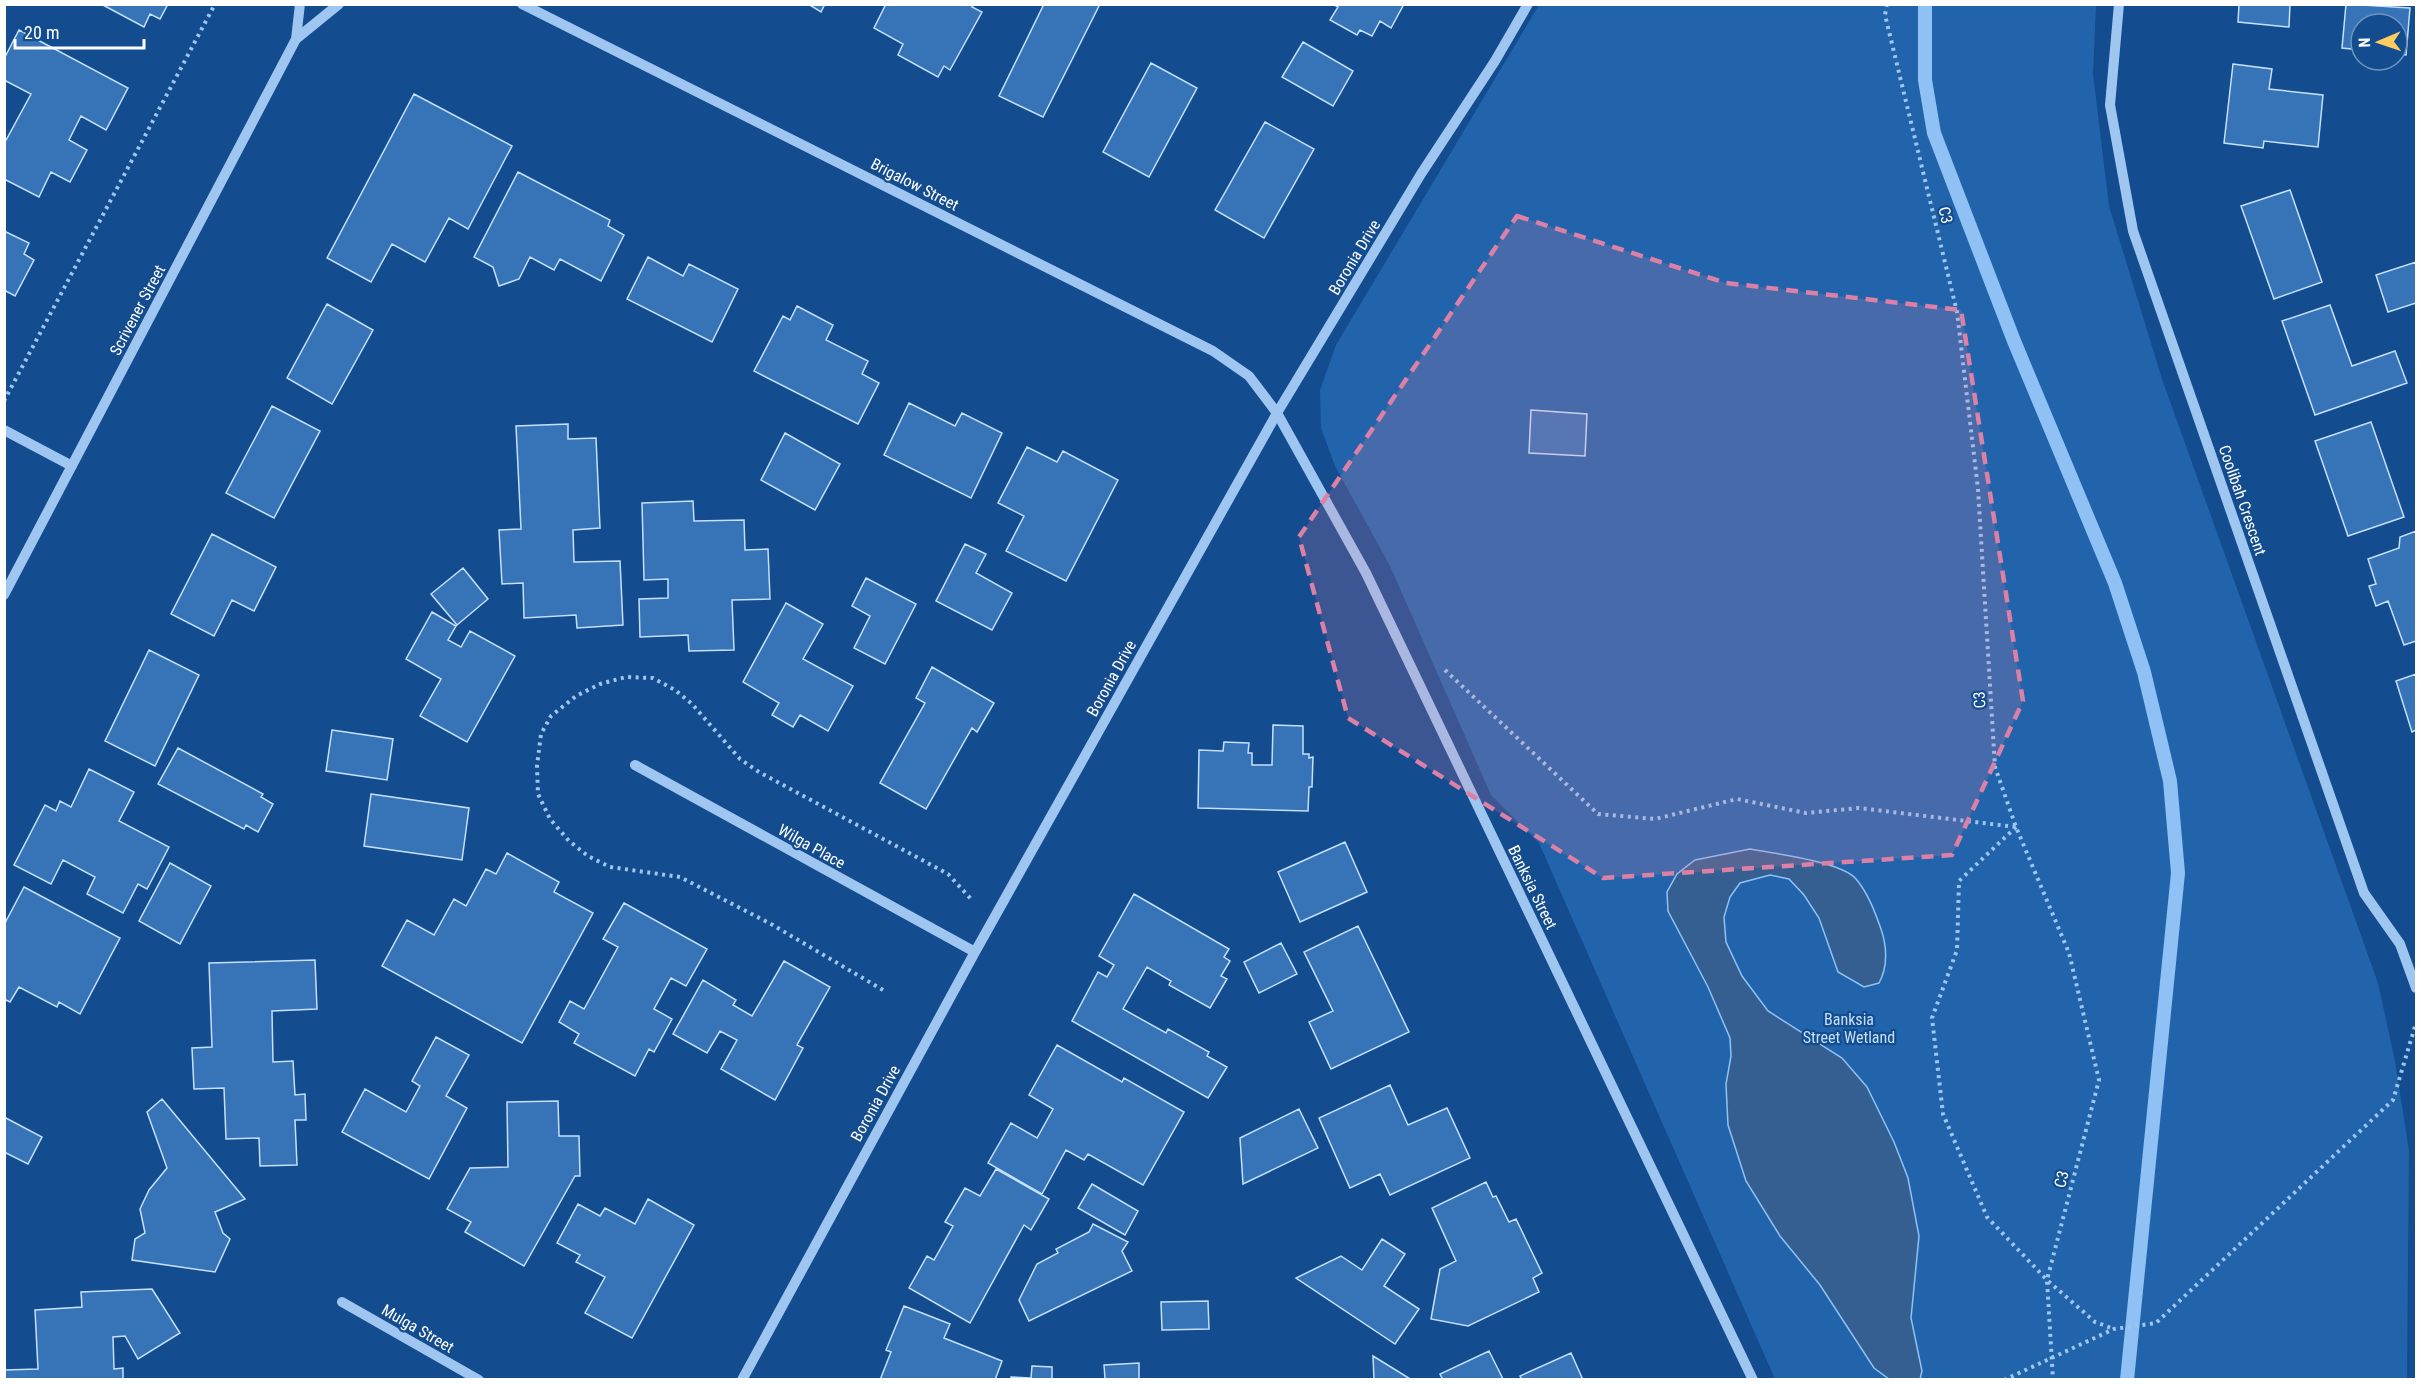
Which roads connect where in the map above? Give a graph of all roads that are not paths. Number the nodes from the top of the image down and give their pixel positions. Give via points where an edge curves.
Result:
1 (300, 4) edge
2 (339, 4) edge
3 (522, 4) edge
4 (1528, 4) edge
5 (2119, 4) edge
6 (296, 39) junction
7 (1277, 413) junction
8 (4, 430) edge
9 (72, 466) junction
10 (4, 595) edge
11 (635, 765) dead end
12 (975, 952) junction
13 (2416, 988) edge
14 (342, 1302) dead end
15 (479, 1380) edge
16 (742, 1380) edge
17 (1753, 1380) edge

1 - 6 street, Scrivener Street
2 - 6 street, Scrivener Street
3 - 7 street, Brigalow Street via 1213,351 1250,376
4 - 7 street, Boronia Drive
5 - 13 street, Coolibah Crescent via 2110,105 2133,231 2364,893 2400,944
6 - 9 street, Scrivener Street
7 - 12 street, Boronia Drive
7 - 17 street, Banksia Street via 1366,573
8 - 9 street
9 - 10 street, Scrivener Street
11 - 12 street, Wilga Place
12 - 16 street, Boronia Drive
14 - 15 street, Mulga Street

